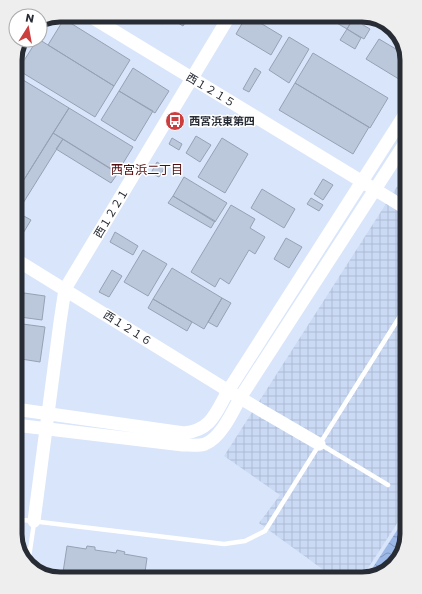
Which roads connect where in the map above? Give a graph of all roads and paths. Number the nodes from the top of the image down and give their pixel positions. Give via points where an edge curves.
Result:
1 (100, 22) edge
2 (226, 22) edge
3 (193, 78) junction
4 (400, 123) edge
5 (400, 151) edge
6 (362, 181) junction
7 (375, 190) junction
8 (400, 205) edge
9 (22, 263) edge
10 (65, 289) junction
11 (400, 316) edge
12 (228, 390) junction
13 (240, 398) junction
14 (22, 410) edge
15 (48, 414) junction
16 (22, 426) edge
17 (46, 429) junction
18 (319, 444) junction
19 (388, 484) dead end
20 (22, 520) edge
21 (34, 521) junction
22 (29, 556) edge

1 - 3 street, 西１２１５
2 - 3 street, 西１２２１
3 - 6 street, 西１２１５
3 - 10 street, 西１２２１
4 - 6 street
5 - 7 street
6 - 7 street, 西１２１５
6 - 12 street
7 - 8 street, 西１２１５
7 - 13 street
9 - 10 street, 西１２１６
10 - 12 street, 西１２１６
10 - 15 street, 西１２２１
11 - 18 lane
12 - 13 street, 西１２１６
12 - 15 street via 207,426 195,432 184,433
13 - 17 street via 219,432 206,444 183,445
13 - 18 street, 西１２１６
14 - 15 street
15 - 17 street, 西１２２１
16 - 17 street
17 - 21 street, 西１２２１
18 - 19 lane
18 - 21 lane via 265,531 245,541 224,544
20 - 21 lane
21 - 22 lane

